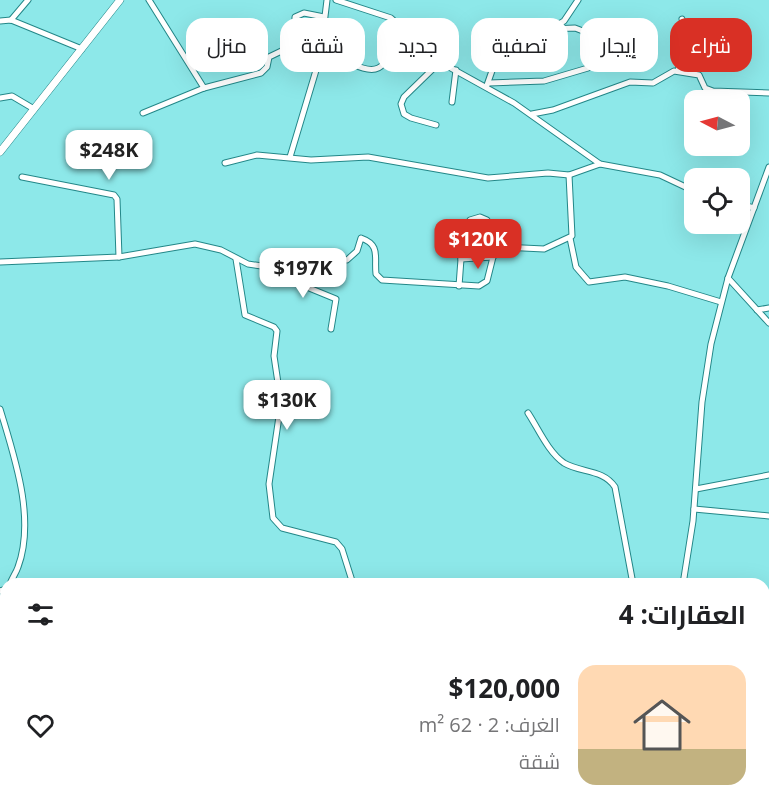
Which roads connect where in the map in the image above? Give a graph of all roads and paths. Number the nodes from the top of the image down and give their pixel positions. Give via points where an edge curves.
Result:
1 (28, 0) edge
2 (120, 0) edge
3 (149, 0) edge
4 (327, 0) edge
5 (336, 0) edge
6 (578, 0) edge
7 (324, 17) joint
8 (390, 18) edge
9 (566, 18) edge
10 (11, 20) junction
11 (0, 21) edge
12 (568, 28) edge
13 (82, 48) junction
14 (459, 71) edge
15 (314, 72) edge
16 (430, 72) edge
17 (456, 72) edge
18 (493, 72) edge
19 (673, 72) edge
20 (683, 72) edge
21 (488, 85) junction
22 (204, 88) junction
23 (769, 93) edge
24 (0, 98) edge
25 (452, 102) dead end
26 (34, 110) junction
27 (143, 113) dead end
28 (531, 114) junction
29 (436, 125) dead end
30 (0, 152) edge
31 (290, 157) junction
32 (225, 163) dead end
33 (600, 164) junction
34 (769, 167) edge
35 (569, 175) junction
36 (22, 177) dead end
37 (684, 186) edge
38 (750, 207) edge
39 (754, 208) junction
40 (570, 238) junction
41 (500, 248) junction
42 (493, 256) junction
43 (119, 257) junction
44 (236, 258) junction
45 (461, 259) junction
46 (0, 262) edge
47 (280, 266) junction
48 (728, 278) junction
49 (459, 286) junction
50 (721, 302) junction
51 (769, 308) edge
52 (757, 309) junction
53 (769, 323) edge
54 (331, 329) dead end
55 (0, 408) edge
56 (528, 412) dead end
57 (8, 434) junction
58 (0, 436) edge
59 (769, 475) edge
60 (696, 489) junction
61 (694, 509) junction
62 (769, 516) edge
63 (13, 578) edge
64 (351, 578) edge
65 (632, 578) edge
66 (684, 578) edge

1 - 10 street
2 - 13 main road
3 - 22 street
4 - 7 street
5 - 8 street
6 - 9 street
7 - 22 street via 298,14 294,45 269,57 261,73
10 - 11 street
10 - 13 street
12 - 21 street via 588,33 597,52 596,62 588,68 544,81
13 - 26 main road
14 - 21 street
15 - 31 street
16 - 29 street via 401,104 404,114
17 - 25 street
18 - 21 street
19 - 28 street via 652,83 630,82 554,110
20 - 23 street via 701,76 705,88 713,92
21 - 28 street
22 - 27 street
24 - 26 street via 12,96
26 - 30 main road
28 - 33 street
31 - 32 street via 257,155
31 - 35 street via 368,157 488,178
33 - 35 street
33 - 37 street via 660,175
34 - 39 street
35 - 40 street via 573,228
36 - 43 street via 114,195
38 - 39 street
39 - 48 street
40 - 41 street via 544,249
40 - 50 street via 576,267 589,282 625,277
41 - 42 street
41 - 45 street via 491,224 476,218 468,222 463,232
42 - 45 street
42 - 49 street via 489,277 483,285
43 - 44 street via 195,244
43 - 46 street
44 - 47 street via 253,265
44 - 64 street via 246,317 271,325 277,332 274,359 281,404 269,484 273,518 282,528 336,542
45 - 49 street
47 - 49 street via 289,256 347,260 357,251 361,238 372,243 376,251 378,278
47 - 54 street via 292,281 336,299
48 - 50 street
48 - 52 street
50 - 60 street via 702,402
51 - 52 street
52 - 53 street
55 - 57 street
56 - 65 street via 552,451 565,463 604,476 615,487
57 - 58 street
57 - 63 street via 24,519 19,566
59 - 60 street
60 - 61 street
61 - 62 street
61 - 66 street

